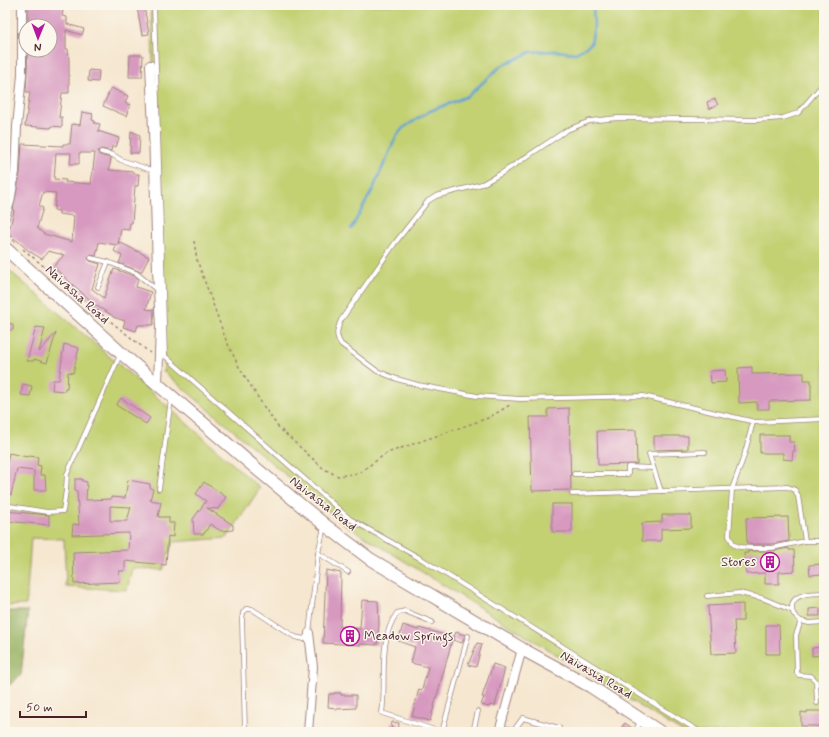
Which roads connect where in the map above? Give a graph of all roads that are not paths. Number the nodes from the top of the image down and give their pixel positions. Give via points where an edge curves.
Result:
1 (22, 5) edge
2 (154, 5) edge
3 (150, 65) dead end
4 (824, 83) edge
5 (101, 152) dead end
6 (154, 172) junction
7 (5, 217) edge
8 (5, 248) edge
9 (91, 258) dead end
10 (108, 262) junction
11 (98, 287) dead end
12 (158, 291) junction
13 (121, 353) junction
14 (158, 383) junction
15 (171, 395) junction
16 (824, 419) edge
17 (753, 422) junction
18 (705, 452) dead end
19 (653, 468) junction
20 (574, 474) dead end
21 (159, 489) dead end
22 (732, 489) junction
23 (661, 491) junction
24 (572, 494) dead end
25 (10, 506) dead end
26 (324, 525) junction
27 (805, 541) junction
28 (824, 541) edge
29 (318, 553) junction
30 (348, 572) dead end
31 (824, 593) edge
32 (707, 596) dead end
33 (791, 610) junction
34 (801, 621) junction
35 (432, 622) dead end
36 (824, 622) edge
37 (310, 633) junction
38 (468, 636) dead end
39 (522, 649) junction
40 (816, 703) dead end
41 (478, 712) dead end
42 (642, 720) junction
43 (559, 728) dead end
44 (499, 729) edge
45 (245, 732) edge
46 (308, 732) edge
47 (441, 732) edge
48 (473, 732) edge
49 (635, 732) edge
50 (660, 732) edge
51 (700, 732) edge

1 - 7 street via 22,75 15,172
2 - 51 lane via 165,356 350,519 423,560
3 - 6 street
4 - 17 lane via 798,113 783,118 617,118 590,121 566,130 482,184 428,200 341,320 337,331 337,338 341,344 360,360 397,379 418,385 477,396 520,399 643,396
5 - 6 lane
6 - 12 street
8 - 13 main road, Naivasha Road
9 - 10 lane
10 - 11 lane
10 - 12 lane via 136,273
12 - 14 street
13 - 14 main road, Naivasha Road
13 - 25 lane via 67,474 63,511 47,512
14 - 15 main road, Naivasha Road
15 - 21 lane
15 - 26 main road, Naivasha Road
16 - 17 lane
17 - 22 lane
18 - 19 lane via 649,454
19 - 20 lane via 628,467 628,474
19 - 23 lane
22 - 23 lane
22 - 27 lane via 788,486 795,490
22 - 27 lane via 729,536 734,545 772,548
23 - 24 lane
26 - 29 lane
26 - 39 main road, Naivasha Road via 370,559
27 - 28 lane
29 - 30 lane
29 - 37 lane
31 - 33 lane via 797,597 792,602
32 - 33 lane via 739,593 762,598
33 - 34 lane
34 - 36 lane
34 - 40 lane via 796,635 797,672 799,675 811,676 816,681
35 - 47 lane via 405,611 397,613 393,619 384,656 382,713
37 - 45 lane via 304,639 295,637 252,609 246,609 243,613
37 - 46 street via 313,667
38 - 47 lane
39 - 42 main road, Naivasha Road via 590,686
39 - 44 street
41 - 48 lane
42 - 49 lane
42 - 50 main road, Naivasha Road
43 - 44 lane via 523,718 514,730

